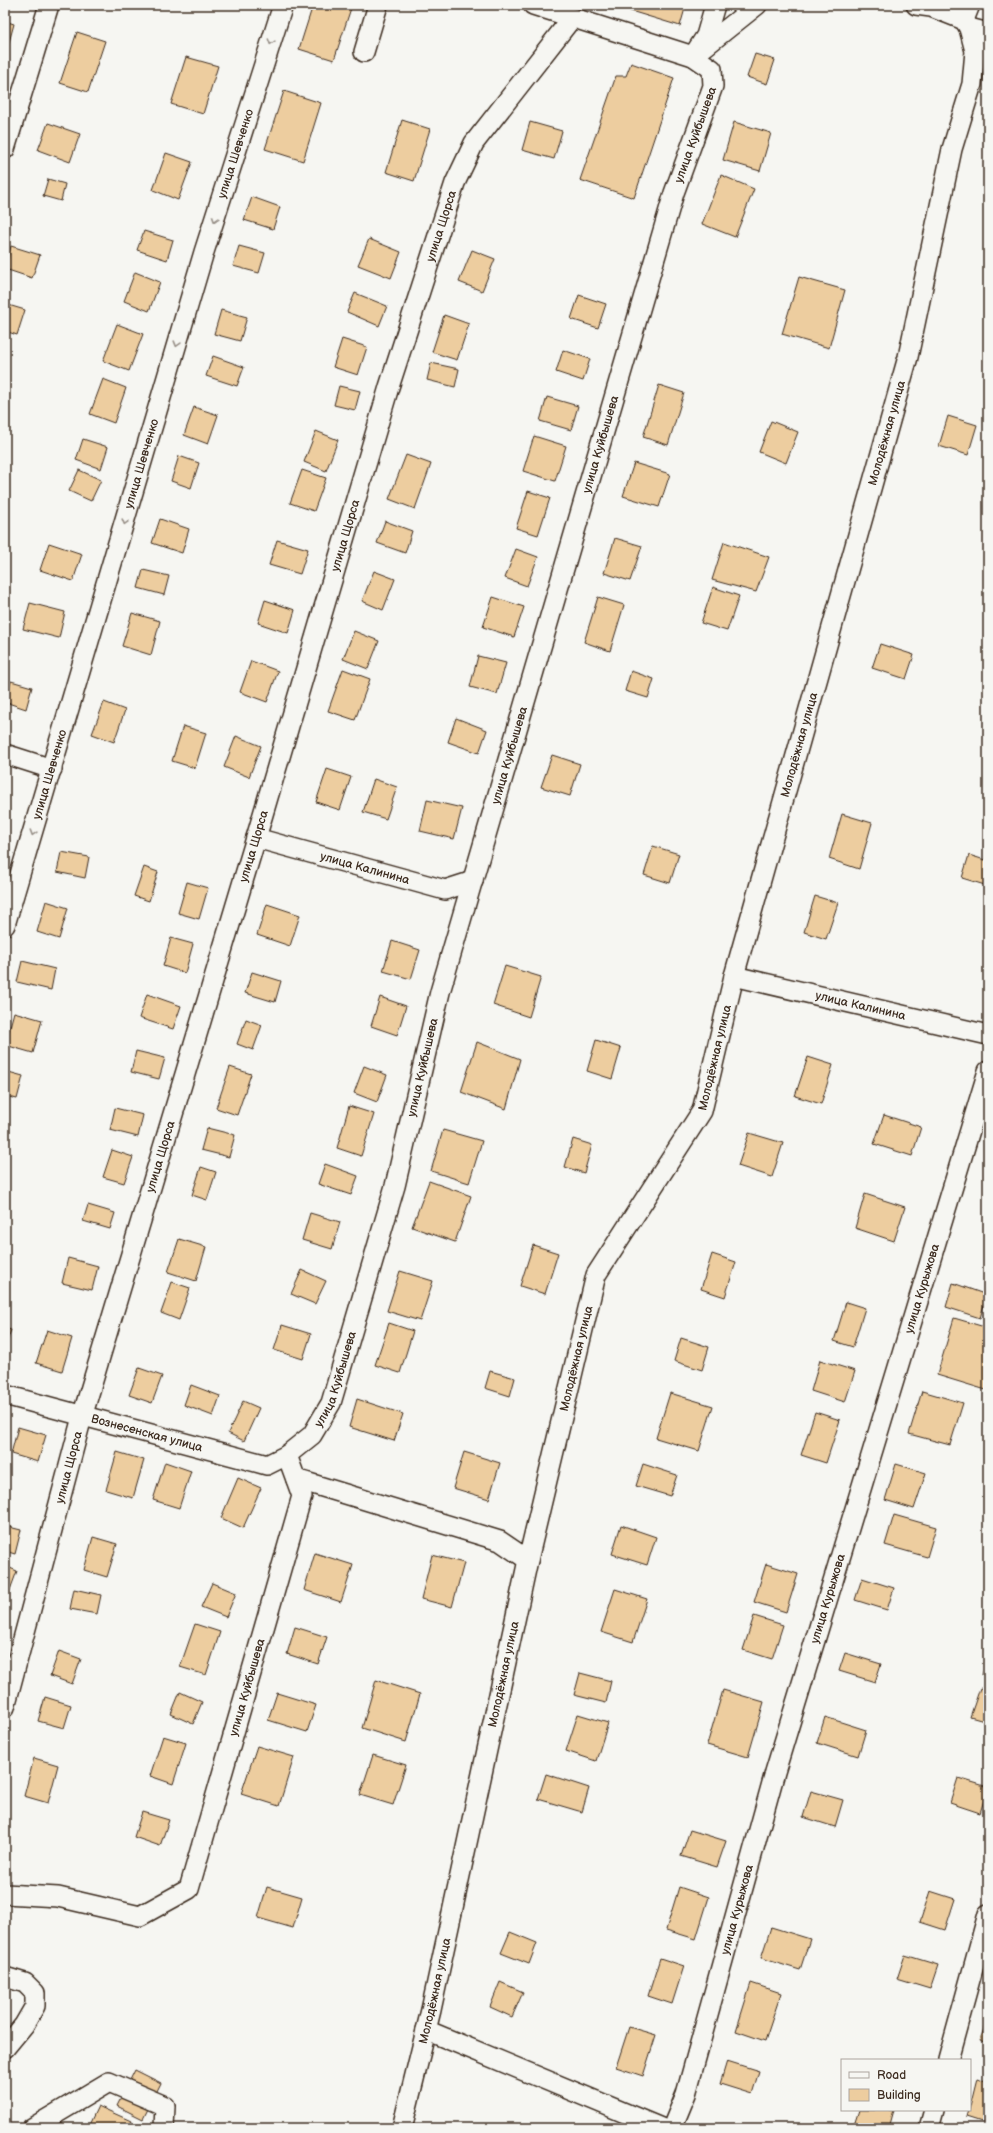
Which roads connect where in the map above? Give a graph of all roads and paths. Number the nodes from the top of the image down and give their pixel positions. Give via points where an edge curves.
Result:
1 (48, 5) edge
2 (283, 5) edge
3 (378, 5) edge
4 (533, 5) edge
5 (715, 5) edge
6 (757, 5) edge
7 (916, 5) edge
8 (572, 18) junction
9 (968, 18) edge
10 (988, 33) edge
11 (364, 52) dead end
12 (693, 56) junction
13 (5, 149) edge
14 (5, 754) edge
15 (52, 769) junction
16 (256, 838) junction
17 (473, 881) junction
18 (5, 925) edge
19 (734, 976) junction
20 (988, 1035) edge
21 (988, 1071) edge
22 (5, 1395) edge
23 (82, 1417) junction
24 (287, 1455) junction
25 (296, 1479) junction
26 (528, 1560) junction
27 (5, 1707) edge
28 (5, 1894) edge
29 (988, 1914) edge
30 (5, 1977) edge
31 (426, 2030) junction
32 (5, 2048) edge
33 (948, 2059) edge
34 (934, 2111) edge
35 (32, 2128) edge
36 (164, 2128) edge
37 (402, 2128) edge
38 (661, 2128) edge
39 (672, 2128) edge
40 (929, 2128) edge

1 - 13 street
2 -> 15 street, улица Шевченко via 202,260
3 - 11 street
4 - 8 street
5 - 12 street via 706,36
6 - 12 street
7 - 9 street
8 - 12 street
8 - 16 street, улица Щорса via 474,144 455,183 388,387
9 - 10 street
9 - 19 street, Молодёжная улица via 975,51 972,84 952,150 908,357
12 - 17 street, улица Куйбышева via 712,69 713,86 674,192
14 - 15 street
15 -> 18 street, улица Шевченко
16 - 17 street, улица Калинина via 445,890
16 - 23 street, улица Щорса
17 - 24 street, улица Куйбышева via 440,992 395,1186 330,1402 312,1435
19 - 20 street, улица Калинина
19 - 26 street, Молодёжная улица via 702,1111 596,1275
21 - 39 street, улица Курыжова via 775,1772 686,2094
22 - 23 street, Вознесенская улица
23 - 24 street, Вознесенская улица via 267,1465
23 - 27 street, улица Щорса
24 - 25 street, улица Куйбышева
25 - 26 street via 500,1541
25 - 28 street, улица Куйбышева via 302,1496 188,1889 140,1916 58,1897
26 - 31 street, Молодёжная улица
29 - 33 street
30 - 32 street via 24,1983 35,1993 35,2006 24,2025
31 - 37 street, Молодёжная улица
31 - 38 street
34 - 40 street
35 - 36 street via 109,2082 165,2106

